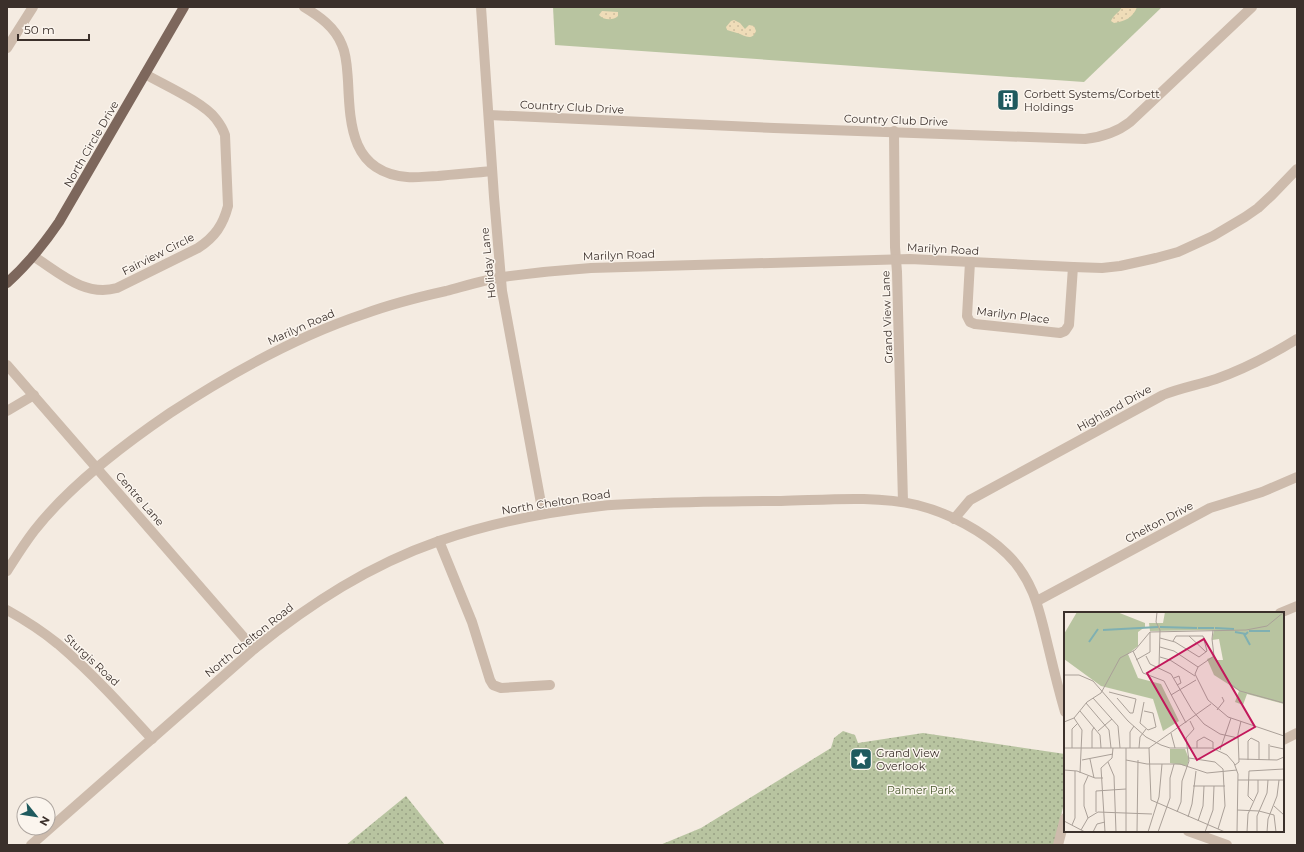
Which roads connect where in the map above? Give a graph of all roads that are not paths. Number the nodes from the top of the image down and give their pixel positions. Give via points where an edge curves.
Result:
1 (33, 7) edge
2 (184, 7) edge
3 (304, 7) edge
4 (481, 7) edge
5 (1252, 7) edge
6 (7, 48) edge
7 (145, 74) junction
8 (489, 115) junction
9 (894, 131) junction
10 (492, 171) junction
11 (1296, 173) edge
12 (33, 256) junction
13 (896, 260) junction
14 (970, 262) junction
15 (1074, 267) junction
16 (501, 278) junction
17 (7, 283) edge
18 (1297, 340) edge
19 (7, 365) edge
20 (34, 395) junction
21 (7, 411) edge
22 (97, 468) junction
23 (1297, 477) edge
24 (903, 502) junction
25 (543, 514) junction
26 (954, 519) junction
27 (439, 541) junction
28 (7, 571) edge
29 (1037, 601) junction
30 (1297, 606) edge
31 (7, 610) edge
32 (1282, 612) edge
33 (254, 649) junction
34 (550, 686) dead end
35 (1064, 708) edge
36 (1297, 733) edge
37 (152, 738) junction
38 (1284, 740) edge
39 (1064, 822) edge
40 (1191, 832) edge
41 (31, 845) edge
42 (1058, 845) edge
43 (1227, 845) edge

1 - 6 street
2 - 7 main road, North Circle Drive
3 - 10 street via 331,27 342,45 347,66 352,131 360,152 376,168 408,178
4 - 8 street, Holiday Lane
5 - 9 street, Country Club Drive via 1130,122 1110,134 1085,139
7 - 12 main road, North Circle Drive via 67,210
7 - 12 street, Fairview Circle via 200,105 222,126 225,135 228,206 220,228 198,248 107,291 90,290 81,286
8 - 9 street, Country Club Drive
8 - 10 street, Holiday Lane
9 - 13 street, Grand View Lane
10 - 16 street, Holiday Lane
11 - 15 street, Marilyn Road via 1245,217 1197,244 1137,263 1102,268
12 - 17 main road, North Circle Drive
13 - 14 street, Marilyn Road
13 - 16 street, Marilyn Road via 598,268
13 - 24 street, Grand View Lane
14 - 15 street, Marilyn Road
14 - 15 street, Marilyn Place via 967,316 970,322 1060,333 1069,325
16 - 22 street, Marilyn Road via 395,304 308,336 210,386 149,427
16 - 25 street, Holiday Lane
18 - 26 street, Highland Drive via 1235,371 1162,395 970,500
19 - 20 street, Centre Lane
20 - 21 street
20 - 22 street, Centre Lane
22 - 28 street, Marilyn Road via 44,519
22 - 33 street, Centre Lane
23 - 29 street, Chelton Drive via 1262,492 1210,508
24 - 25 street, North Chelton Road via 871,499 690,502 601,506
24 - 26 street, North Chelton Road
25 - 27 street, North Chelton Road via 492,524
26 - 29 street, North Chelton Road via 977,531 1005,552 1027,580
27 - 33 street, North Chelton Road via 402,555 331,593 289,621
27 - 34 street via 472,622 493,685 501,688
29 - 35 street, North Chelton Road
30 - 32 street
31 - 37 street, Sturgis Road via 58,644 105,688
33 - 37 street, North Chelton Road
36 - 38 street
37 - 41 street, North Chelton Road
39 - 42 street
40 - 43 street

